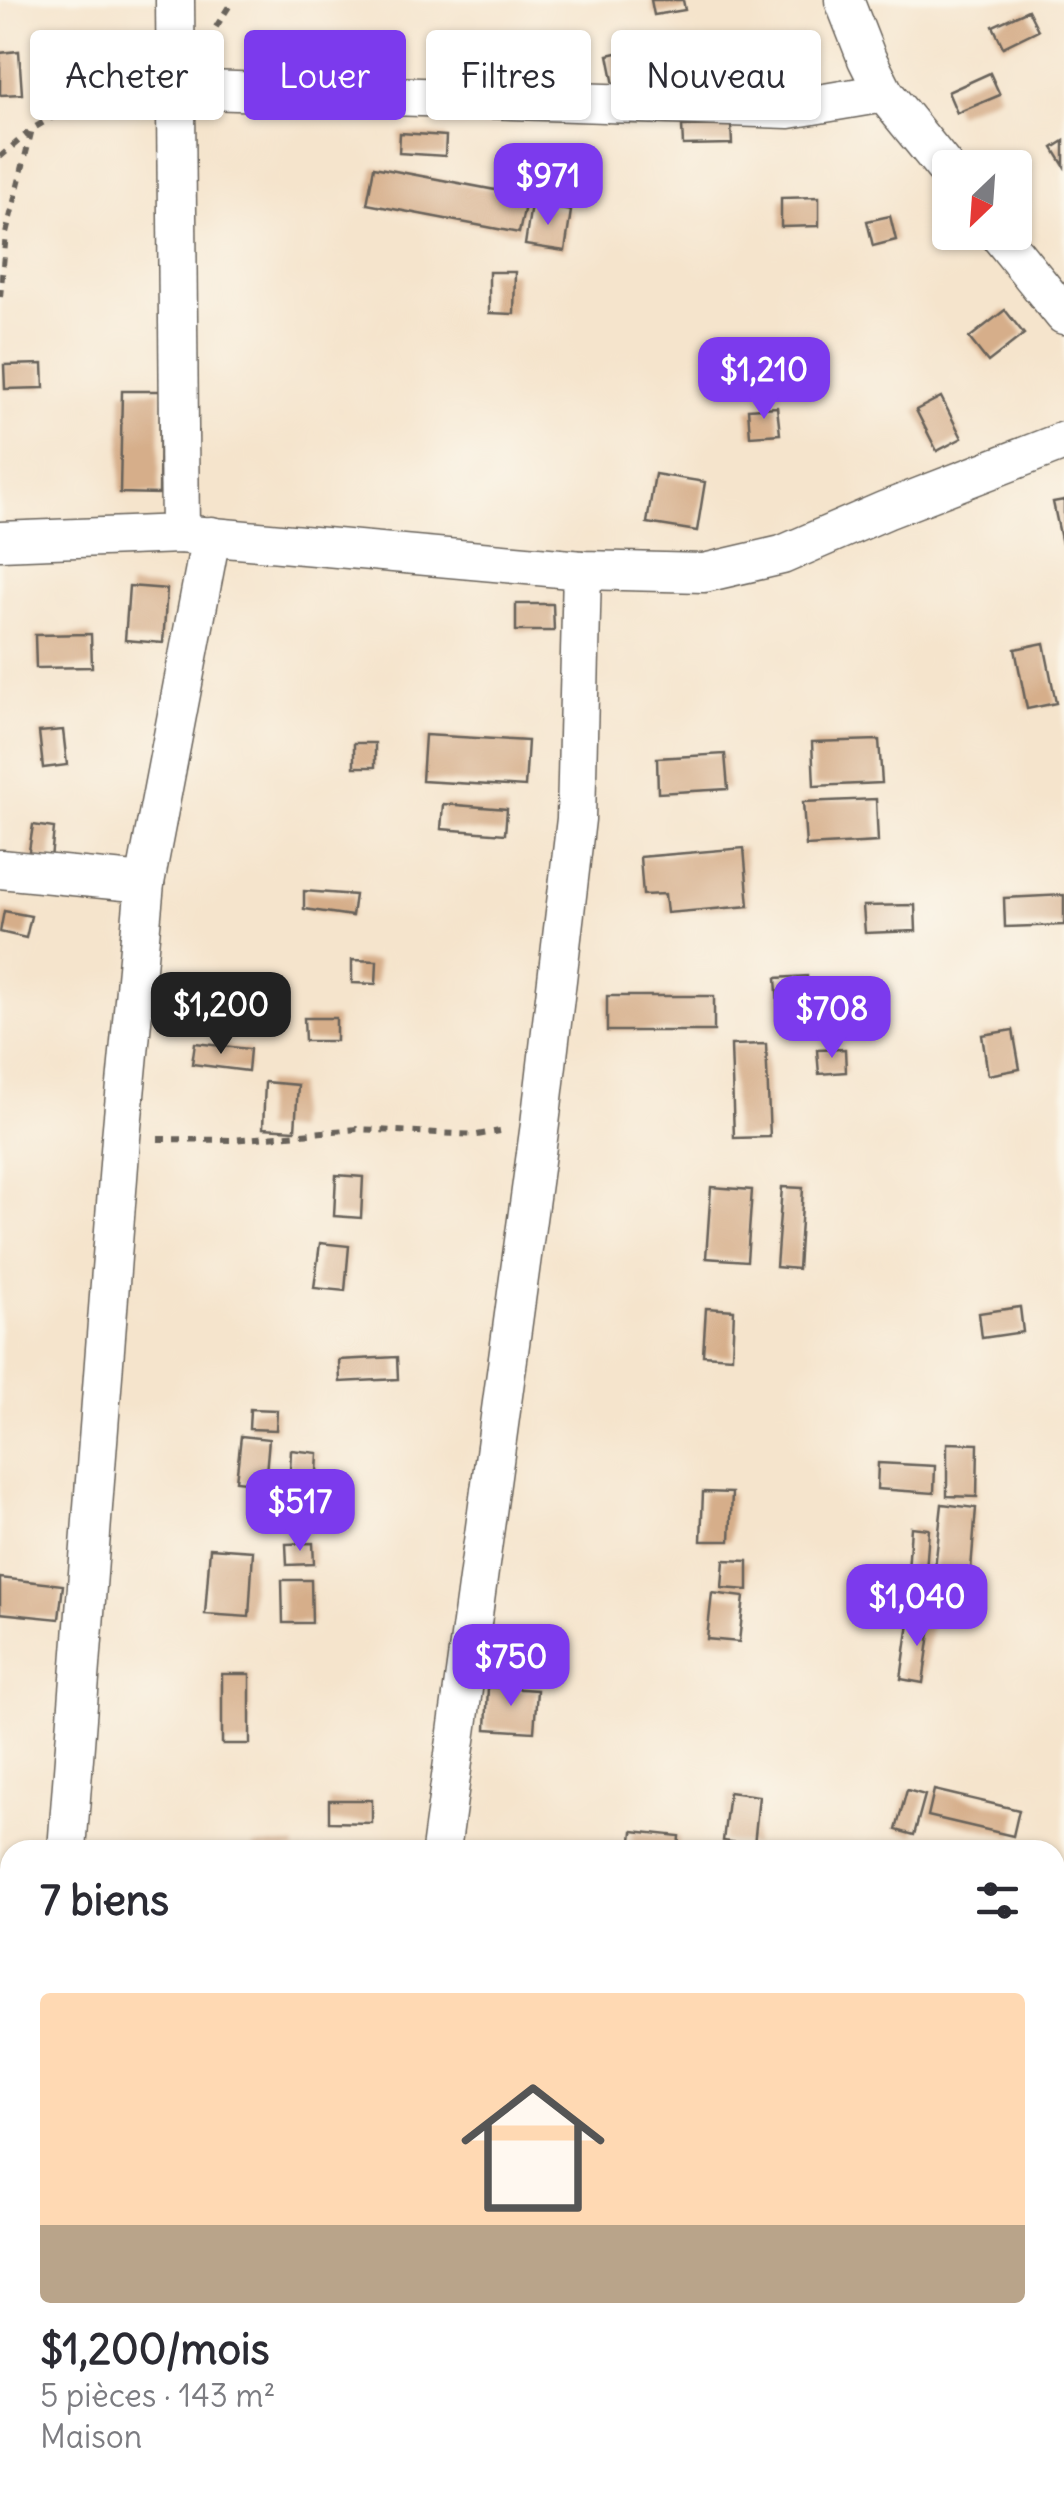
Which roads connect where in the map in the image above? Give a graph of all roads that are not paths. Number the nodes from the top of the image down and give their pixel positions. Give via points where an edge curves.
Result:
1 (176, 0) edge
2 (844, 0) edge
3 (176, 30) edge
4 (224, 91) edge
5 (884, 93) junction
6 (176, 120) edge
7 (932, 152) edge
8 (1012, 250) edge
9 (1064, 315) edge
10 (1064, 441) edge
11 (195, 535) junction
12 (0, 540) edge
13 (582, 570) junction
14 (0, 869) edge
15 (145, 883) junction
16 (68, 1840) edge
17 (443, 1840) edge

1 - 3 street
2 - 5 street
4 - 5 street via 788,108
5 - 7 street
6 - 11 street
8 - 9 street
10 - 13 street via 782,555 704,573
11 - 12 street
11 - 13 street
11 - 15 street
13 - 17 street via 576,819
14 - 15 street
15 - 16 street

